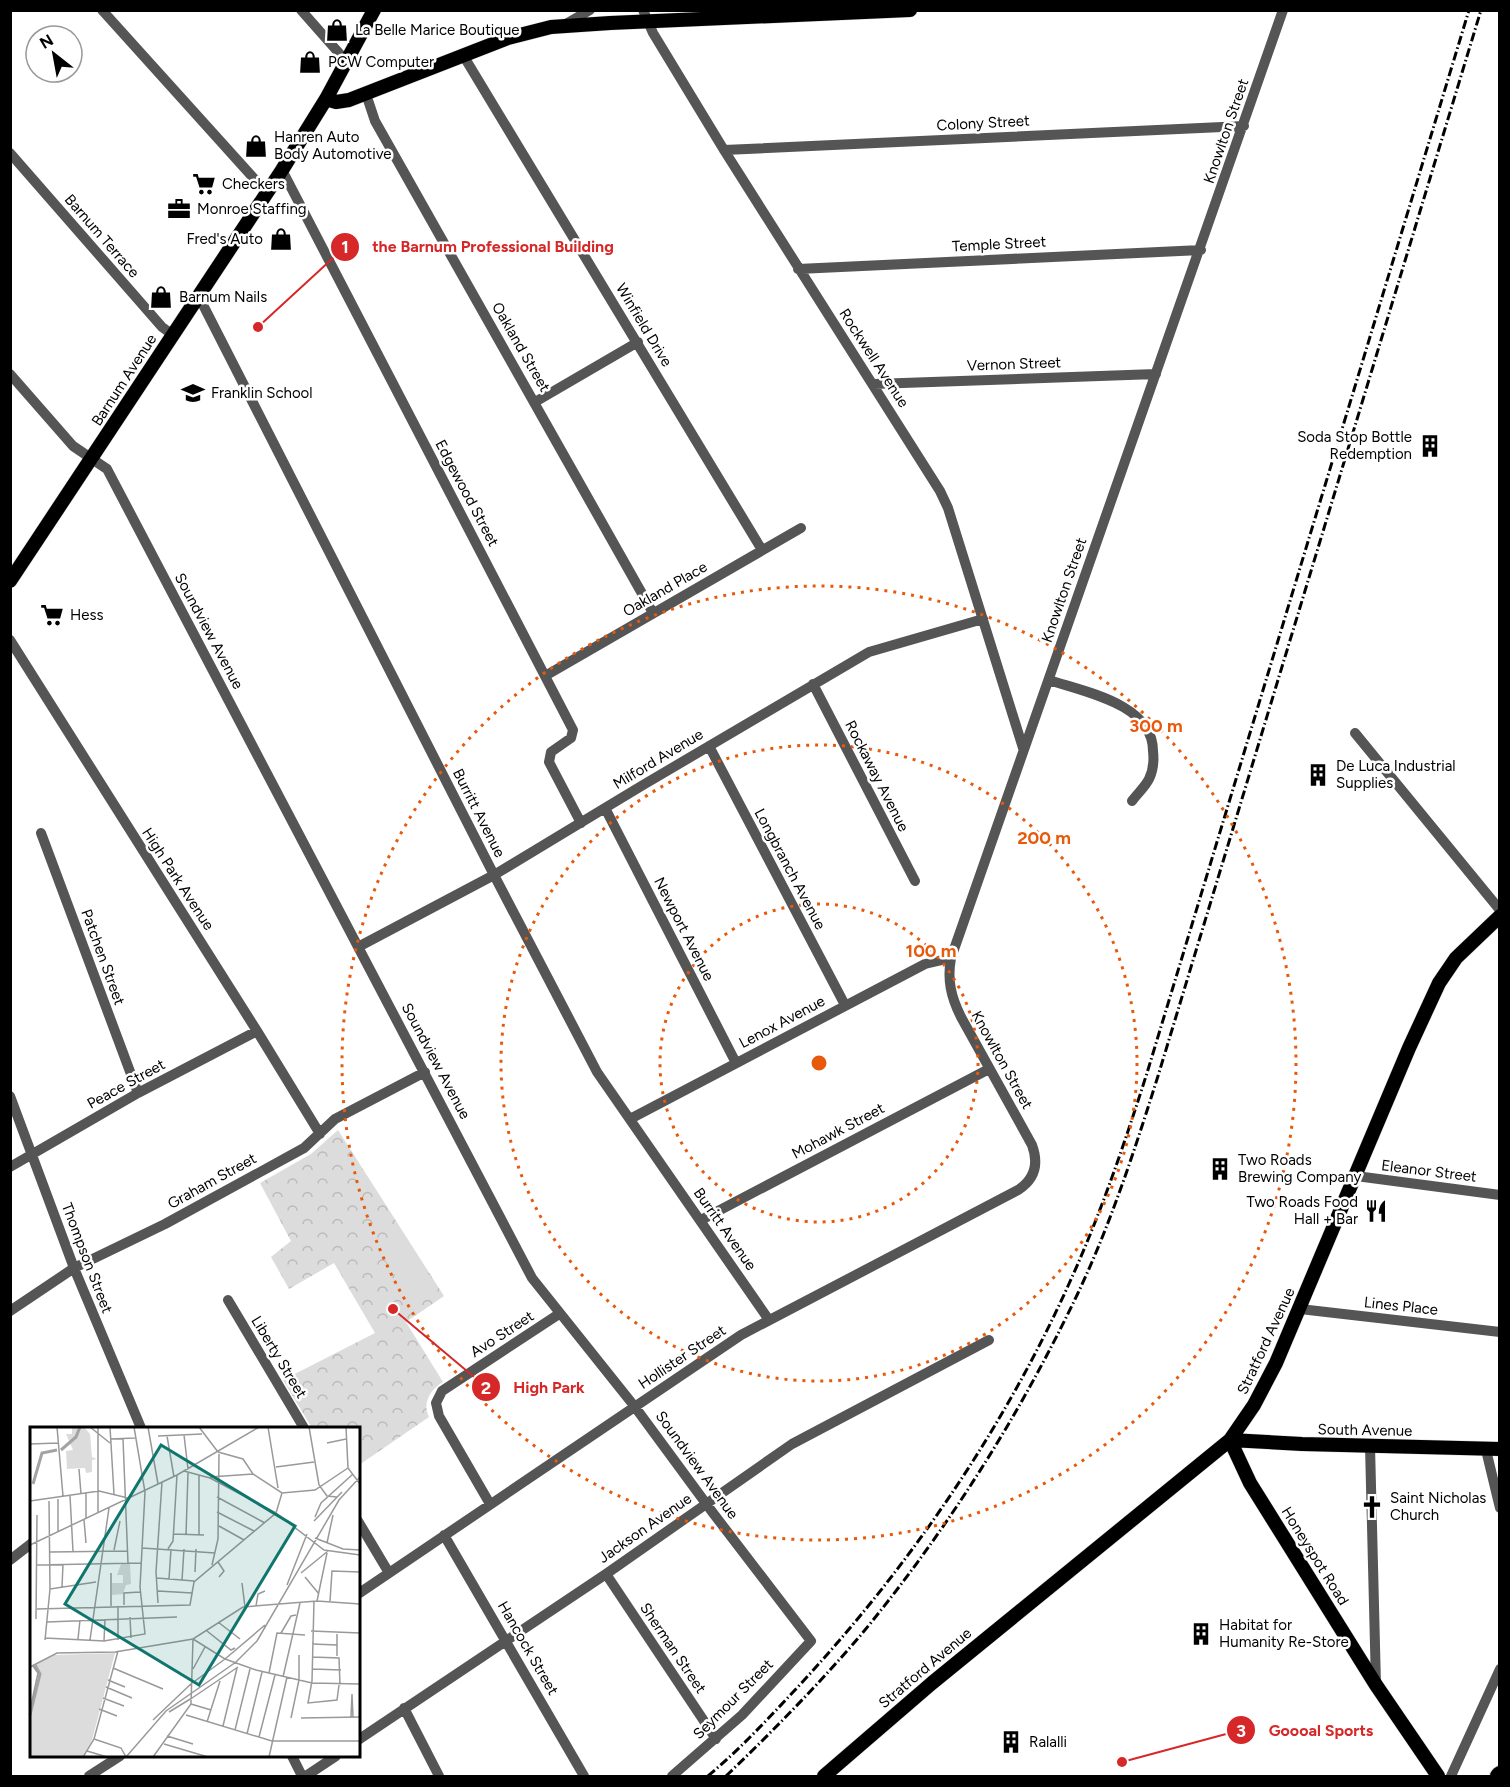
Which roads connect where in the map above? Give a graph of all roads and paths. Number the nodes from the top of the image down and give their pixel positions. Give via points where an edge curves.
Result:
1 (102, 10) edge
2 (301, 10) edge
3 (374, 10) edge
4 (590, 10) edge
5 (910, 10) edge
6 (1284, 10) edge
7 (646, 16) edge
8 (560, 26) junction
9 (463, 55) junction
10 (346, 61) junction
11 (366, 94) junction
12 (326, 99) junction
13 (1244, 126) junction
14 (724, 150) junction
15 (10, 153) edge
16 (282, 170) junction
17 (267, 193) junction
18 (1201, 250) junction
19 (798, 269) junction
20 (199, 297) junction
21 (173, 335) junction
22 (638, 342) junction
23 (10, 374) edge
24 (1156, 374) junction
25 (874, 384) junction
26 (535, 402) junction
27 (91, 460) junction
28 (801, 528) dead end
29 (762, 550) junction
30 (10, 581) edge
31 (653, 613) junction
32 (982, 619) junction
33 (10, 640) edge
34 (545, 676) junction
35 (1049, 680) junction
36 (813, 684) junction
37 (1355, 733) dead end
38 (709, 746) junction
39 (1023, 748) junction
40 (1132, 801) dead end
41 (605, 808) junction
42 (581, 824) junction
43 (41, 832) dead end
44 (494, 875) junction
45 (915, 881) dead end
46 (1500, 910) edge
47 (1500, 916) edge
48 (358, 947) junction
49 (951, 958) junction
50 (845, 1005) junction
51 (257, 1030) junction
52 (736, 1063) junction
53 (989, 1069) junction
54 (425, 1072) junction
55 (138, 1093) junction
56 (10, 1096) edge
57 (630, 1119) junction
58 (320, 1134) junction
59 (31, 1154) junction
60 (10, 1167) edge
61 (1035, 1170) joint
62 (1356, 1176) junction
63 (1500, 1195) edge
64 (701, 1220) junction
65 (74, 1268) junction
66 (228, 1300) dead end
67 (1299, 1309) junction
68 (10, 1311) edge
69 (560, 1314) junction
70 (769, 1320) junction
71 (1500, 1332) edge
72 (990, 1340) dead end
73 (635, 1407) junction
74 (141, 1427) edge
75 (303, 1427) edge
76 (1230, 1440) junction
77 (1370, 1446) junction
78 (1493, 1449) edge
79 (490, 1504) junction
80 (706, 1504) junction
81 (1500, 1508) edge
82 (360, 1524) edge
83 (444, 1536) junction
84 (30, 1544) edge
85 (10, 1560) edge
86 (389, 1573) junction
87 (606, 1574) junction
88 (360, 1593) edge
89 (506, 1640) junction
90 (812, 1641) joint
91 (1500, 1669) edge
92 (1376, 1685) junction
93 (404, 1708) junction
94 (360, 1739) edge
95 (716, 1739) junction
96 (117, 1757) edge
97 (293, 1757) edge
98 (333, 1757) edge
99 (89, 1776) edge
100 (304, 1776) edge
101 (439, 1776) edge
102 (584, 1776) edge
103 (672, 1776) edge
104 (824, 1776) edge
105 (1437, 1776) edge
106 (1450, 1776) edge

1 - 17 street
2 - 10 street
3 - 10 main road, Barnum Avenue
4 - 8 street
5 - 7 main road
6 - 13 street, Knowlton Street
7 - 8 main road
7 - 14 street, Rockwell Avenue
8 - 9 main road via 528,32
9 - 11 main road
9 - 22 street, Winfield Drive
10 - 12 main road, Barnum Avenue
11 - 12 main road via 340,102
11 - 26 street, Oakland Street via 375,121
12 - 16 main road, Barnum Avenue
13 - 14 street, Colony Street
13 - 18 street, Knowlton Street
14 - 19 street, Rockwell Avenue
15 - 21 street, Barnum Terrace
16 - 17 main road, Barnum Avenue
16 - 34 street, Edgewood Street
17 - 20 main road, Barnum Avenue
18 - 19 street, Temple Street
18 - 24 street, Knowlton Street
19 - 25 street, Rockwell Avenue
20 - 21 main road, Barnum Avenue
20 - 44 street, Burritt Avenue
21 - 27 main road, Barnum Avenue
22 - 26 street
22 - 29 street, Winfield Drive
23 - 27 street, Soundview Avenue via 73,446
24 - 25 street, Vernon Street
24 - 35 street, Knowlton Street
25 - 32 street, Rockwell Avenue via 948,508
26 - 31 street, Oakland Street
27 - 30 main road, Barnum Avenue
27 - 48 street, Soundview Avenue via 107,469
28 - 29 street, Oakland Place
29 - 31 street, Oakland Place
31 - 34 street, Oakland Place
32 - 36 street, Milford Avenue via 869,652
32 - 39 street, Rockwell Avenue
33 - 51 street, High Park Avenue
34 - 42 street, Edgewood Street via 573,733 551,752 549,762
35 - 39 street, Knowlton Street
35 - 40 street via 1114,702 1144,724 1153,744 1153,761 1149,780
36 - 38 street, Milford Avenue
36 - 45 street, Rockaway Avenue
37 - 46 street
38 - 41 street, Milford Avenue
38 - 50 street, Longbranch Avenue
39 - 49 street, Knowlton Street
41 - 42 street, Milford Avenue
41 - 52 street, Newport Avenue
42 - 44 street, Milford Avenue
43 - 55 street, Patchen Street
44 - 48 street, Milford Avenue
44 - 57 street, Burritt Avenue via 597,1072
47 - 62 main road, Stratford Avenue via 1463,950 1439,983
48 - 54 street, Soundview Avenue
49 - 50 street, Lenox Avenue via 925,964
49 - 53 street, Knowlton Street via 952,997
50 - 52 street, Lenox Avenue
51 - 55 street, Peace Street
51 - 58 street, High Park Avenue
52 - 57 street, Lenox Avenue
53 - 61 street, Knowlton Street via 1032,1145
53 - 64 street, Mohawk Street
54 - 58 street, Graham Street via 335,1119
54 - 69 street, Soundview Avenue via 532,1278
55 - 59 street, Peace Street
56 - 59 street, Thompson Street
57 - 64 street, Burritt Avenue
58 - 65 street, Graham Street via 304,1148
59 - 60 street, Peace Street
59 - 65 street, Thompson Street
61 - 70 street, Hollister Street via 1018,1190
62 - 63 street, Eleanor Street
62 - 67 main road, Stratford Avenue
64 - 70 street, Burritt Avenue
65 - 68 street, Graham Street
65 - 74 street, Thompson Street
66 - 75 street, Liberty Street
67 - 71 street, Lines Place
67 - 76 main road, Stratford Avenue via 1261,1392
69 - 73 street, Soundview Avenue
69 - 79 street, Avo Street via 442,1391 436,1403 439,1416
70 - 73 street, Hollister Street
72 - 80 street, Jackson Avenue via 792,1444
73 - 79 street, Hollister Street
73 - 80 street, Soundview Avenue
76 - 77 main road, South Avenue
76 - 92 main road, Honeyspot Road via 1247,1478
76 - 104 main road, Stratford Avenue
77 - 78 main road, South Avenue
77 - 92 street
78 - 81 street
79 - 83 street, Hollister Street
80 - 87 street, Jackson Avenue
80 - 90 street, Soundview Avenue
82 - 86 street
83 - 86 street, Hollister Street
83 - 89 street, Hancock Street
84 - 85 street
86 - 88 street, Hollister Street
87 - 89 street, Jackson Avenue
87 - 95 street, Sherman Street
89 - 93 street, Jackson Avenue
89 - 102 street, Hancock Street
90 - 95 street, Seymour Street
91 - 106 street
92 - 105 main road, Honeyspot Road
93 - 94 street, Jackson Avenue
93 - 101 street
95 - 103 street, Seymour Street
96 - 99 street
97 - 100 street
98 - 100 street

